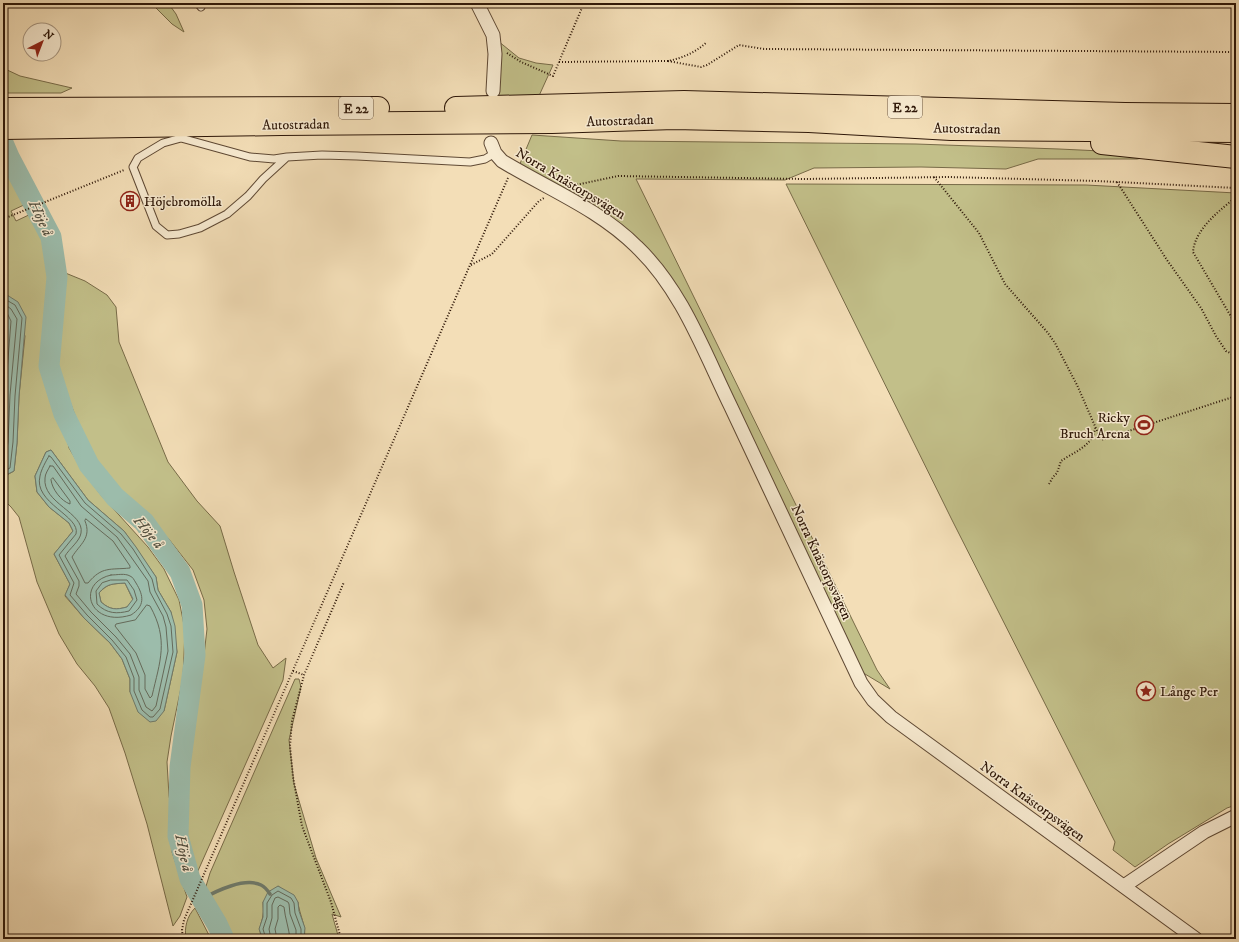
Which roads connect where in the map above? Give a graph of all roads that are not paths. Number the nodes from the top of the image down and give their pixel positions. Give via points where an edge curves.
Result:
1 (477, 3) edge
2 (493, 91) dead end
3 (1236, 100) edge
4 (3, 109) edge
5 (1125, 114) junction
6 (1236, 115) edge
7 (28, 118) junction
8 (3, 128) edge
9 (951, 129) junction
10 (1236, 131) edge
11 (493, 148) joint
12 (287, 157) junction
13 (1236, 157) edge
14 (1236, 816) edge
15 (1124, 886) junction
16 (1196, 939) edge

1 - 2 street via 492,35 495,54
3 - 5 highway
4 - 7 highway, Autostradan / E 22
5 - 6 highway, Autostradan / E 22
5 - 7 highway, Autostradan / E 22 via 684,102
7 - 8 highway, Autostradan / E 22
7 - 9 highway, Autostradan / E 22 via 288,124 552,122 674,118 809,121
9 - 10 highway, Autostradan / E 22
9 - 13 highway
11 - 12 lane via 485,159 470,162 322,155
11 - 15 street, Norra Knästorpsvägen via 502,161 592,211 618,229 653,263 685,312 861,682 874,700 891,717
12 - 12 lane via 227,214 200,228 167,235 156,226 133,167 138,158 163,144 181,138 250,157
14 - 15 street via 1204,832
15 - 16 street, Norra Knästorpsvägen

